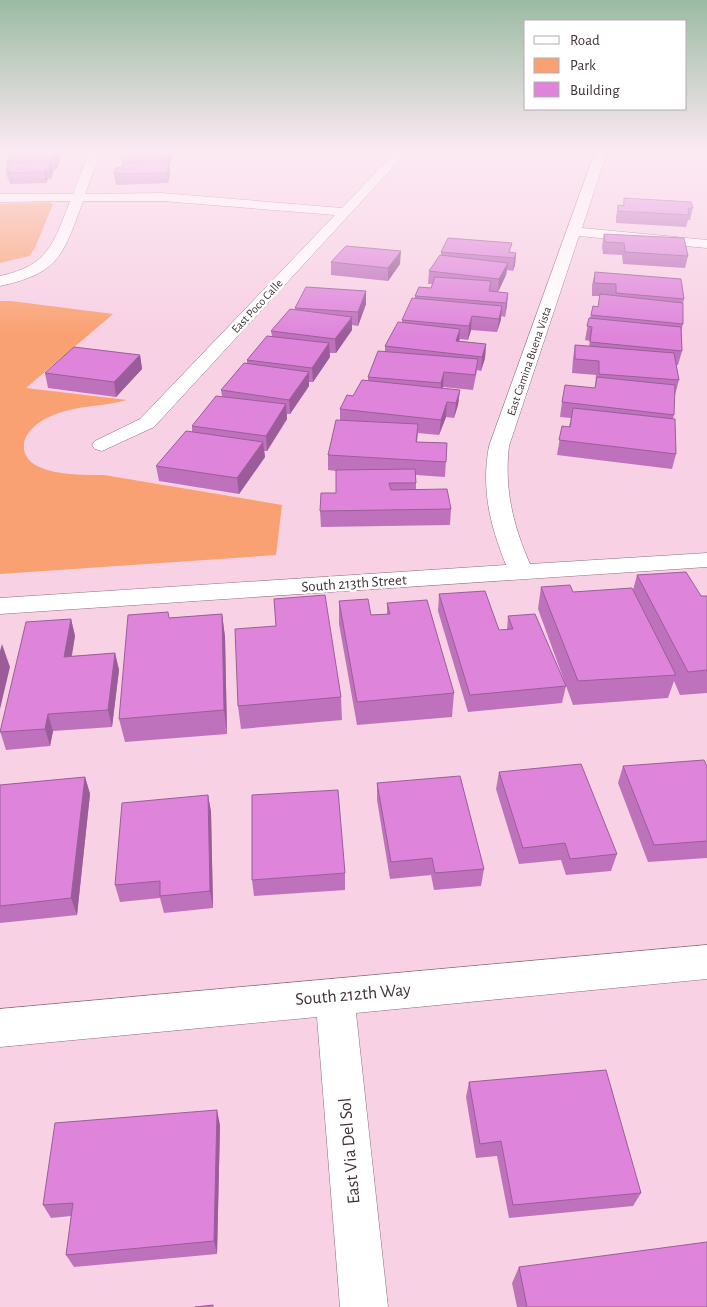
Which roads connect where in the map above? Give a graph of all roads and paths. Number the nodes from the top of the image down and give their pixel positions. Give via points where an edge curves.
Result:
1 (71, 213) edge
2 (343, 213) edge
3 (580, 213) edge
4 (574, 231) junction
5 (707, 244) edge
6 (0, 281) edge
7 (102, 445) dead end
8 (707, 560) edge
9 (521, 572) junction
10 (0, 606) edge
11 (707, 962) edge
12 (335, 996) junction
13 (0, 1028) edge
14 (364, 1307) edge

1 - 6 street via 59,247 51,259 38,270
2 - 7 street, East Poco Calle via 147,423
3 - 4 street, East Camina Buena Vista
4 - 5 street
4 - 9 street, East Camina Buena Vista via 499,446 495,466 497,503
8 - 9 street, South 213th Street
9 - 10 street, South 213th Street
11 - 12 street, South 212th Way
12 - 13 street, South 212th Way
12 - 14 street, East Via Del Sol

